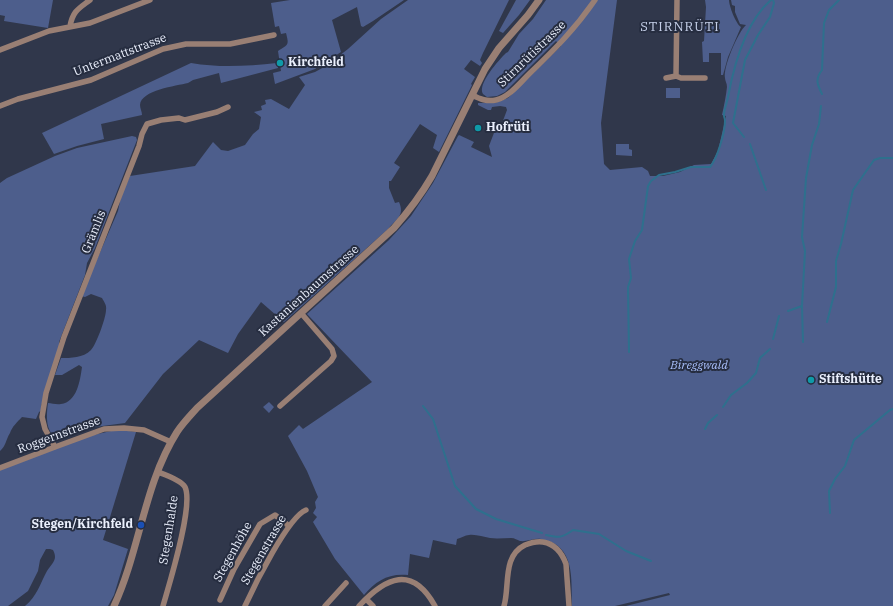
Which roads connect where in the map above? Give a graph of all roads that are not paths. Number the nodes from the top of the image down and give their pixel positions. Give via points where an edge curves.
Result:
1 (90, 0) edge
2 (150, 0) edge
3 (539, 0) edge
4 (595, 0) edge
5 (677, 0) edge
6 (70, 26) junction
7 (274, 35) dead end
8 (0, 50) edge
9 (676, 76) junction
10 (666, 78) dead end
11 (704, 78) dead end
12 (472, 95) junction
13 (0, 106) edge
14 (228, 107) dead end
15 (301, 313) junction
16 (280, 406) dead end
17 (171, 442) junction
18 (55, 447) junction
19 (0, 468) edge
20 (158, 472) junction
21 (306, 510) dead end
22 (289, 526) junction
23 (346, 583) dead end
24 (366, 598) junction
25 (220, 600) dead end
26 (114, 606) edge
27 (163, 606) edge
28 (246, 606) edge
29 (325, 606) edge
30 (359, 606) edge
31 (373, 606) edge
32 (436, 606) edge
33 (504, 606) edge
34 (569, 606) edge

1 - 6 street via 75,12
2 - 6 street via 90,23
3 - 12 street, Kastanienbaumstrasse via 494,55
4 - 12 street, Stirnrütistrasse via 560,45 510,92 489,101
5 - 9 street
6 - 8 street via 49,31
7 - 13 street, Untermattstrasse via 230,44 186,44 170,47 91,80
9 - 10 street
9 - 11 street
12 - 15 street, Kastanienbaumstrasse via 432,176 410,210 394,228
14 - 18 street, Grämlis via 185,120 179,118 147,124 64,337 46,393 42,417 45,429
15 - 16 street via 332,349 334,356
15 - 17 street, Kastanienbaumstrasse via 197,408
17 - 18 street, Roggernstrasse via 144,430 116,428 104,429
17 - 20 street, Kastanienbaumstrasse
18 - 19 street, Roggernstrasse
20 - 26 street, Kastanienbaumstrasse
20 - 27 street, Stegenhalde via 186,488 180,546
21 - 22 street, Stegenstrasse
22 - 25 street, Stegenhöhe via 275,516 260,524 234,569
22 - 28 street, Stegenstrasse
23 - 29 street
24 - 30 street
24 - 31 street
24 - 32 street via 376,589 399,579 421,586
33 - 34 street via 508,573 514,554 529,544 543,542 555,547 566,564

